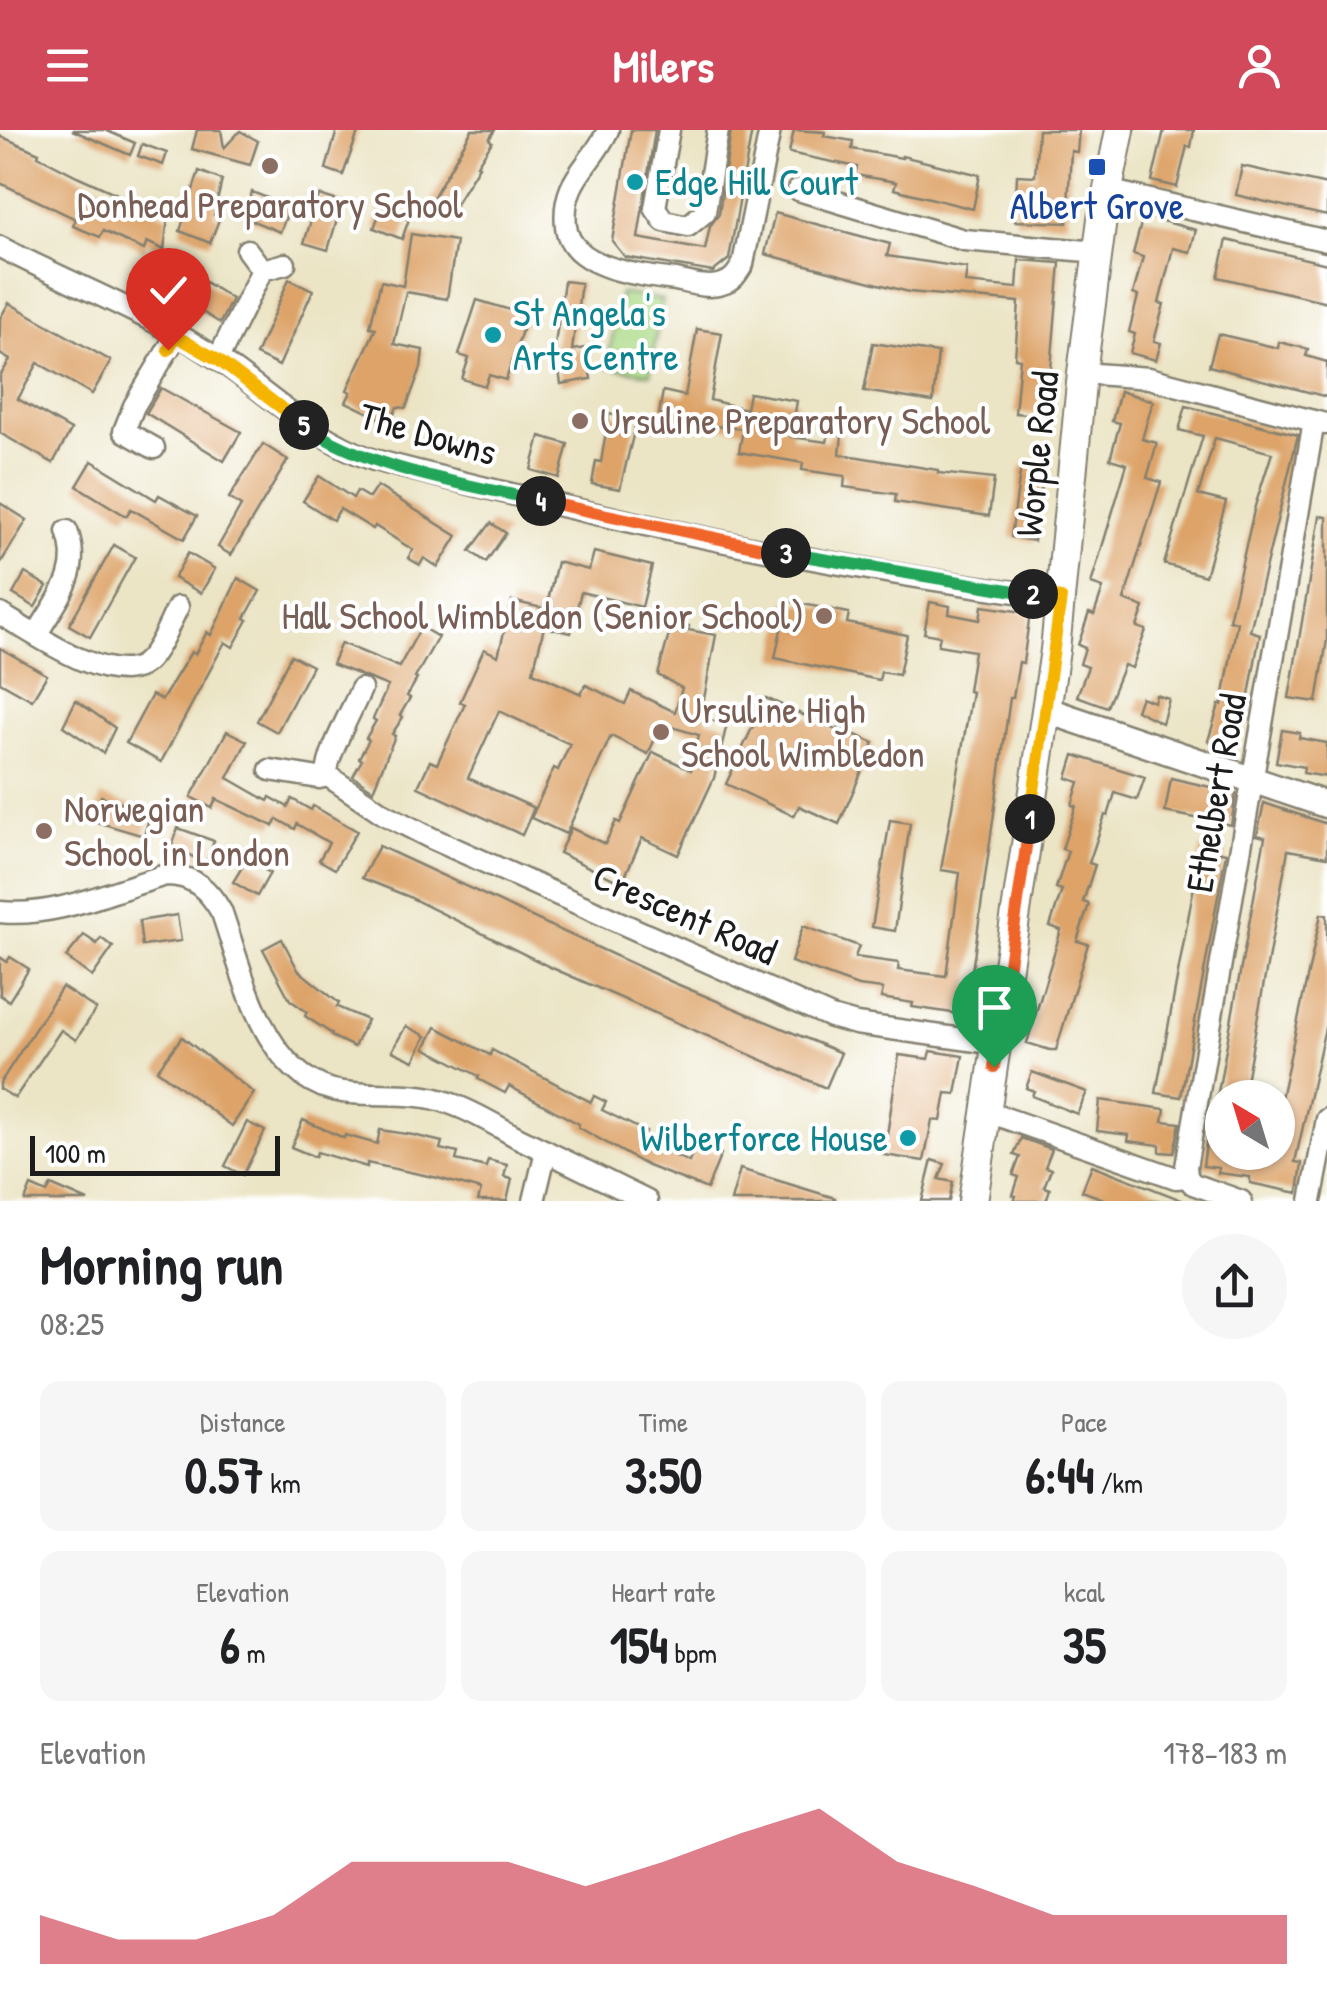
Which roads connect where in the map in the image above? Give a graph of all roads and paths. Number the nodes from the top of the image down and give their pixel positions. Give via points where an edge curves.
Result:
1 (608, 130) edge
2 (668, 130) edge
3 (718, 130) edge
4 (770, 130) edge
5 (1120, 130) edge
6 (798, 190) dead end
7 (1107, 190) junction
8 (1327, 241) edge
9 (0, 247) edge
10 (247, 250) dead end
11 (1098, 252) junction
12 (285, 264) dead end
13 (262, 270) junction
14 (176, 336) junction
15 (218, 360) junction
16 (1082, 373) junction
17 (1320, 423) edge
18 (154, 448) dead end
19 (67, 531) dead end
20 (1061, 598) junction
21 (178, 607) dead end
22 (0, 614) edge
23 (36, 634) junction
24 (361, 689) dead end
25 (1046, 710) junction
26 (1108, 730) junction
27 (1040, 752) junction
28 (270, 770) dead end
29 (328, 776) junction
30 (1254, 782) junction
31 (1327, 805) edge
32 (0, 912) edge
33 (998, 1044) junction
34 (988, 1112) junction
35 (1327, 1120) edge
36 (546, 1151) junction
37 (1187, 1177) junction
38 (534, 1201) edge
39 (647, 1201) edge
40 (972, 1201) edge
41 (1241, 1201) edge
42 (1311, 1201) edge

1 - 4 street via 571,184 566,230 572,244 598,264 632,274 715,286 736,276 743,264
2 - 3 street via 656,208 664,221 688,226 705,212
5 - 7 main road, Worple Road
6 - 11 street via 964,240
7 - 8 street
7 - 11 main road, Worple Road
9 - 14 street, The Downs
10 - 13 street
11 - 16 main road, Worple Road
12 - 13 street
13 - 15 street
14 - 15 street, The Downs
14 - 18 street via 124,431
15 - 20 street, The Downs via 307,428 374,460 671,531
16 - 17 street via 1150,378
16 - 20 main road, Worple Road
17 - 30 street, Ethelbert Road
19 - 23 street via 72,572
20 - 25 main road, Worple Road
21 - 23 street via 149,659 120,670 94,666
22 - 23 street
24 - 29 street via 326,762
25 - 26 street
25 - 27 main road, Worple Road
26 - 27 street via 1062,737
26 - 30 street
27 - 33 main road, Worple Road
28 - 29 street
29 - 33 street, Crescent Road via 448,846 831,1017
30 - 31 street
30 - 37 street, Ethelbert Road
32 - 36 street via 58,907 166,875 193,880 214,898 259,1015 298,1073 344,1092 448,1102
33 - 34 main road, Worple Road
34 - 37 street
34 - 40 main road, Worple Road
35 - 42 street
36 - 38 street
36 - 39 street
37 - 41 street

